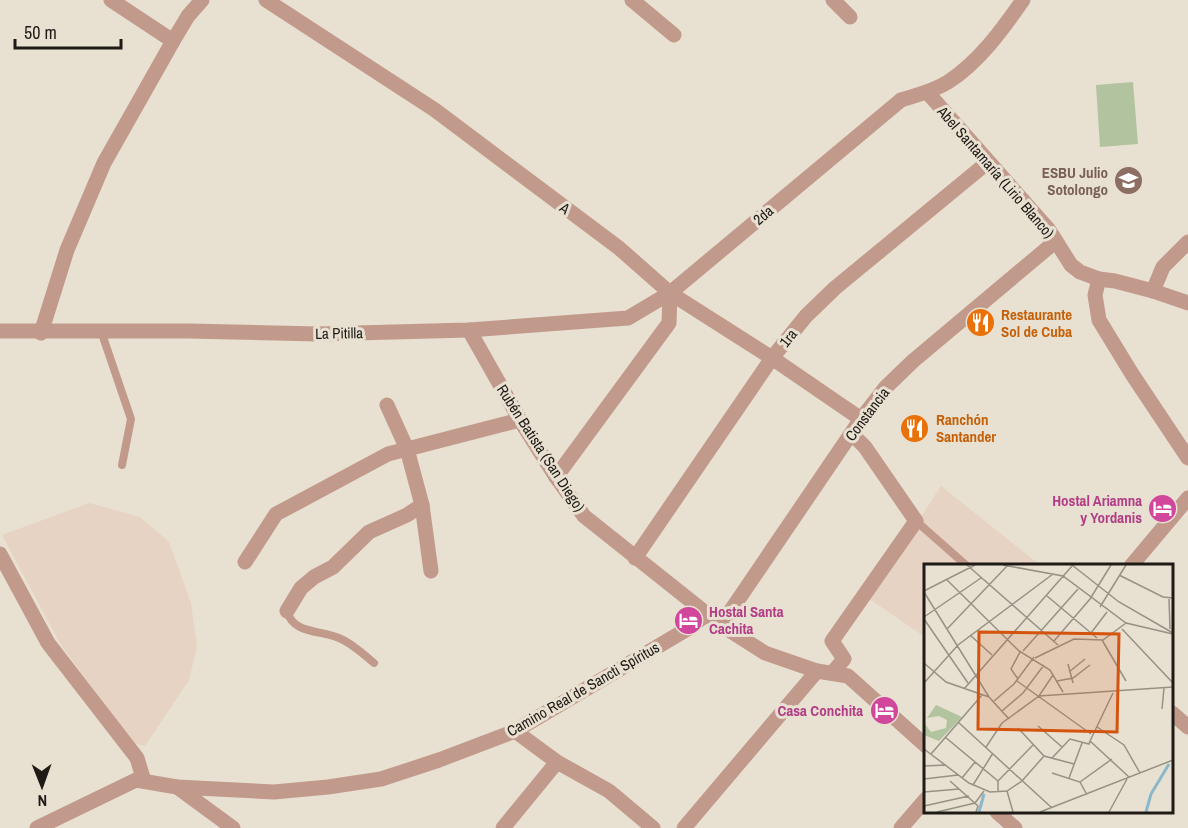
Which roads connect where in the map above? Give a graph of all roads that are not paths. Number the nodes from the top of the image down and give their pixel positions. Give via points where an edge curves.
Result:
1 (111, 0) edge
2 (202, 0) edge
3 (266, 0) edge
4 (632, 0) edge
5 (833, 0) edge
6 (1023, 0) edge
7 (850, 17) dead end
8 (674, 35) dead end
9 (173, 41) junction
10 (927, 92) junction
11 (988, 162) junction
12 (1056, 241) junction
13 (1188, 242) edge
14 (1099, 279) junction
15 (1153, 291) junction
16 (670, 293) junction
17 (1188, 303) edge
18 (469, 330) junction
19 (101, 331) junction
20 (0, 332) edge
21 (41, 333) junction
22 (772, 358) junction
23 (387, 405) dead end
24 (861, 419) junction
25 (520, 420) junction
26 (852, 434) junction
27 (407, 449) junction
28 (1188, 458) edge
29 (122, 465) dead end
30 (556, 477) junction
31 (1188, 498) edge
32 (422, 505) junction
33 (916, 521) junction
34 (0, 554) edge
35 (635, 558) junction
36 (245, 562) dead end
37 (965, 564) edge
38 (1133, 564) edge
39 (431, 571) dead end
40 (287, 611) joint
41 (707, 614) junction
42 (720, 625) junction
43 (374, 663) dead end
44 (825, 671) junction
45 (1173, 714) edge
46 (1188, 728) edge
47 (515, 731) junction
48 (924, 744) edge
49 (557, 762) junction
50 (144, 781) junction
51 (177, 787) junction
52 (924, 801) edge
53 (998, 813) edge
54 (37, 828) edge
55 (233, 828) edge
56 (503, 828) edge
57 (653, 828) edge
58 (684, 828) edge
59 (901, 828) edge
60 (1015, 828) edge

1 - 9 street
2 - 9 street
3 - 16 street, A via 435,110 619,248
4 - 8 street
5 - 7 street
6 - 10 street, 2da via 978,57 947,83
9 - 21 street via 104,163 67,250
10 - 11 street, Abel Santamaría (Lirio Blanco)
10 - 16 street, 2da via 900,100
11 - 12 street, Abel Santamaría (Lirio Blanco)
11 - 22 street, 1ra via 835,288
12 - 14 street, Abel Santamaría (Lirio Blanco) via 1080,273
12 - 24 street, Constancia via 913,361
13 - 15 street via 1163,267
14 - 15 street, Abel Santamaría (Lirio Blanco)
14 - 28 street via 1095,296 1099,320
15 - 17 street, Abel Santamaría (Lirio Blanco)
16 - 18 street, La Pitilla via 628,318
16 - 22 street, A
16 - 30 street via 669,322
18 - 19 street, La Pitilla via 318,334
18 - 25 street, Rubén Batista (San Diego)
19 - 21 street, La Pitilla
19 - 29 lane via 131,419
20 - 21 street, La Pitilla
22 - 24 street, A
22 - 35 street, 1ra
23 - 27 street
24 - 26 street, Constancia
25 - 27 street
25 - 30 street, Rubén Batista (San Diego)
26 - 33 street
26 - 42 street, Constancia
27 - 32 street
27 - 36 street via 388,454 276,514
30 - 35 street, Rubén Batista (San Diego) via 584,516
31 - 38 street
32 - 39 street
32 - 40 street via 369,532 333,567 301,588
33 - 37 lane
33 - 44 street via 832,641 843,659
34 - 50 street via 48,643 137,758
35 - 41 street, Rubén Batista (San Diego)
40 - 43 lane via 289,620 298,627 341,638
41 - 42 street, Rubén Batista (San Diego)
41 - 47 street, Camino Real de Sancti Spíritus
42 - 44 street, Rubén Batista (San Diego) via 765,653
44 - 48 street, Rubén Batista (San Diego) via 848,676
44 - 58 street
45 - 46 street
47 - 49 street
47 - 51 street, Camino Real de Sancti Spíritus via 381,779 274,792
49 - 56 street
49 - 57 street via 609,791
50 - 51 street, Camino Real de Sancti Spíritus
50 - 54 street, Camino Real de Sancti Spíritus via 136,780
51 - 55 street
52 - 59 street
53 - 60 street

